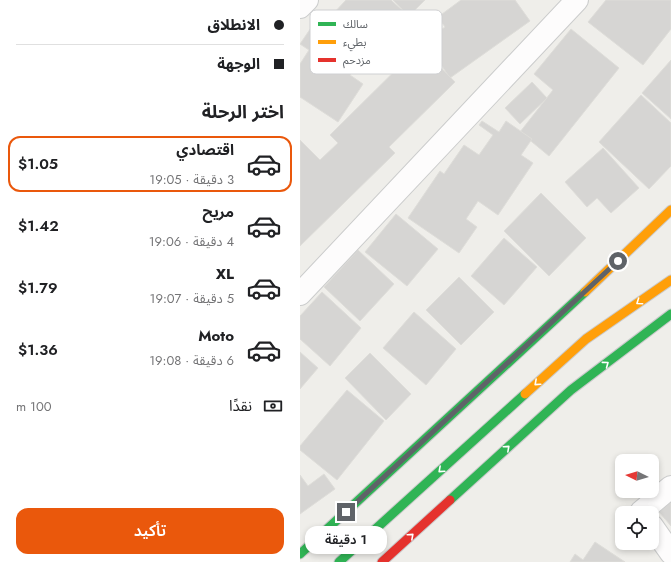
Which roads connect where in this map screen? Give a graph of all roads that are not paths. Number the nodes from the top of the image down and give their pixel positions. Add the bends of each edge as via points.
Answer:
1 (307, 0) edge
2 (577, 0) edge
3 (300, 7) edge
4 (671, 210) edge
5 (671, 280) edge
6 (302, 288) edge
7 (671, 314) edge
8 (671, 487) edge
9 (648, 506) edge
10 (659, 536) edge
11 (671, 553) edge
12 (300, 554) edge
13 (339, 562) edge
14 (382, 562) edge

1 - 3 street
2 - 6 street
4 - 12 main road via 559,317
5 -> 13 main road via 586,339
14 -> 7 main road via 571,390
8 - 9 street
10 - 11 street

